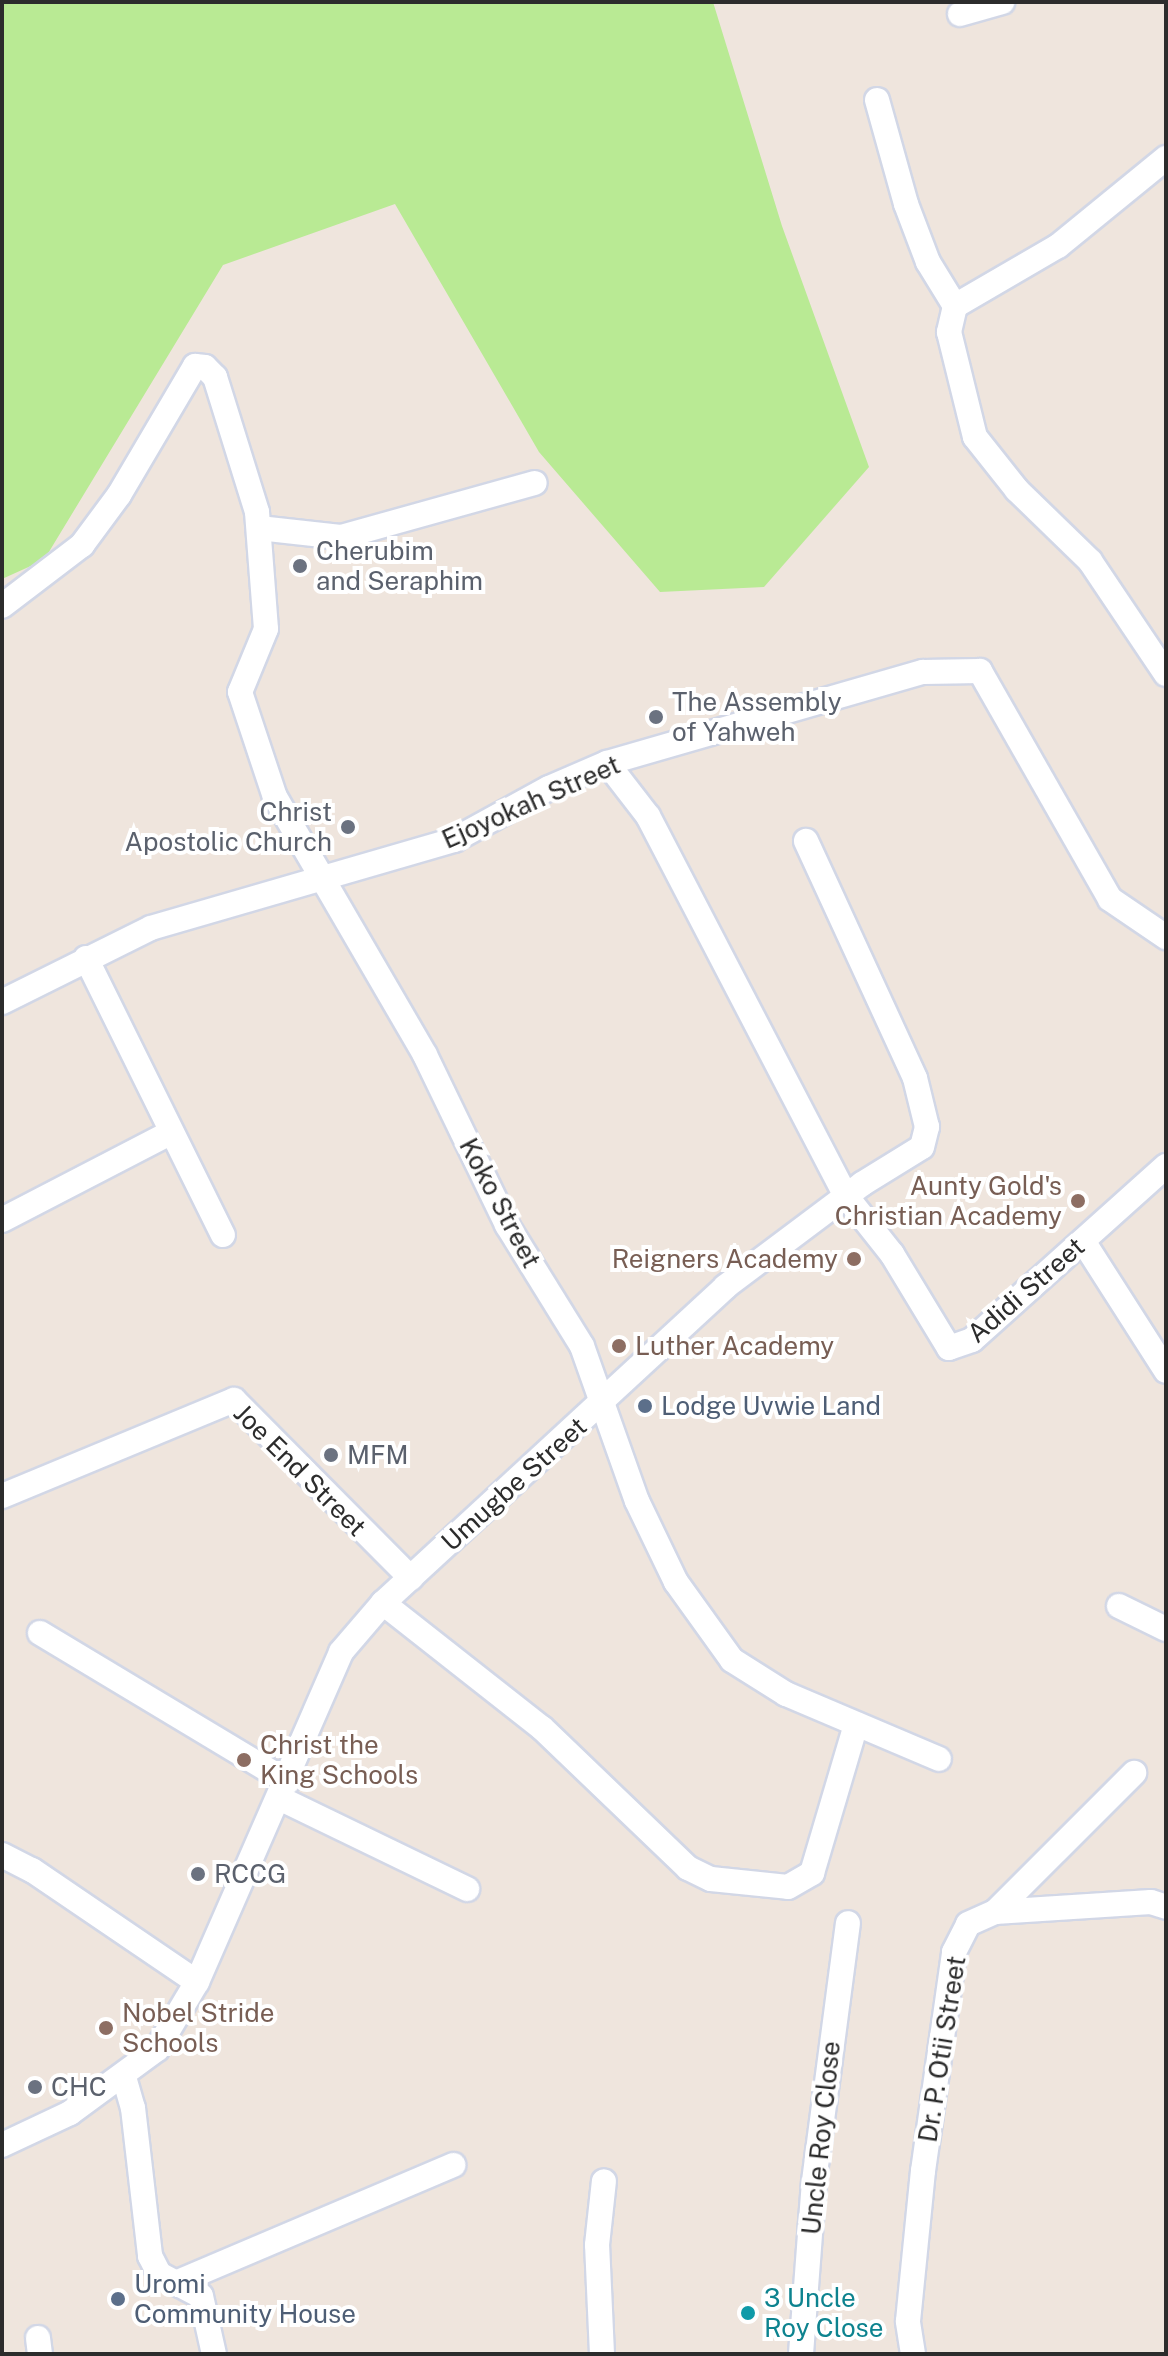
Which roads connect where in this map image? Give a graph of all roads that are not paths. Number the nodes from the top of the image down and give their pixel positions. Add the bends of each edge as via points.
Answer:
1 (1002, 2) edge
2 (960, 14) dead end
3 (877, 100) dead end
4 (1166, 158) edge
5 (955, 306) junction
6 (535, 483) dead end
7 (259, 528) junction
8 (2, 606) edge
9 (1166, 674) edge
10 (607, 763) junction
11 (806, 841) dead end
12 (322, 880) junction
13 (1166, 937) edge
14 (86, 958) junction
15 (2, 1002) edge
16 (170, 1133) junction
17 (1166, 1166) edge
18 (846, 1196) junction
19 (2, 1220) edge
20 (223, 1235) dead end
21 (1083, 1241) junction
22 (1166, 1371) edge
23 (603, 1403) junction
24 (2, 1496) edge
25 (411, 1578) junction
26 (383, 1603) junction
27 (1119, 1606) dead end
28 (1166, 1629) edge
29 (40, 1633) dead end
30 (856, 1724) junction
31 (939, 1759) dead end
32 (1134, 1773) dead end
33 (283, 1790) junction
34 (2, 1855) edge
35 (467, 1889) dead end
36 (1166, 1907) edge
37 (995, 1912) junction
38 (848, 1923) dead end
39 (197, 1982) junction
40 (124, 2077) junction
41 (2, 2145) edge
42 (453, 2165) dead end
43 (604, 2181) dead end
44 (180, 2281) junction
45 (214, 2354) edge
46 (602, 2354) edge
47 (801, 2354) edge
48 (913, 2354) edge

1 - 2 street
3 - 5 street via 906,204 928,262
4 - 5 street via 1058,246
5 - 9 street via 951,353 975,437 1017,490 1090,561
6 - 7 street via 341,537
7 - 8 street, Koko Street via 215,377 195,366 142,460 82,545
7 - 12 street, Koko Street via 266,629 240,692 275,797
10 - 12 street, Ejoyokah Street via 454,840
10 - 13 street, Ejoyokah Street via 923,672 980,671 1110,899
10 - 18 street via 648,816
11 - 18 street, Umugbe Street via 915,1078 927,1127 922,1147
12 - 14 street, Ejoyokah Street via 151,928
12 - 23 street, Koko Street via 425,1055 507,1225 582,1346
14 - 15 street, Ejoyokah Street
14 - 16 street
16 - 19 street
16 - 20 street
17 - 21 street, Adidi Street
18 - 21 street, Adidi Street via 892,1254 937,1331 955,1349
18 - 23 street, Umugbe Street via 725,1287
21 - 22 street
23 - 25 street, Umugbe Street
23 - 30 street, Koko Street via 637,1501 676,1582 732,1660 786,1694
24 - 25 street, Joe End Street via 234,1400
25 - 26 street, Umugbe Street
26 - 30 street via 542,1728 688,1868 711,1879 788,1887 812,1873
26 - 33 street, Umugbe Street via 341,1652
27 - 28 street
29 - 33 street
30 - 31 street, Koko Street
32 - 37 street, Dr. P. Otii Street
33 - 35 street
33 - 39 street, Umugbe Street
34 - 39 street
36 - 37 street via 1151,1902
37 - 48 street, Dr. P. Otii Street via 968,1924 954,1952 923,2171 908,2321
38 - 47 street, Uncle Roy Close via 814,2181
39 - 40 street, Umugbe Street via 157,2049
40 - 41 street, Umugbe Street via 70,2113
40 - 44 street via 133,2108 150,2256 159,2274
42 - 44 street
43 - 46 street via 597,2245
44 - 45 street via 201,2296

